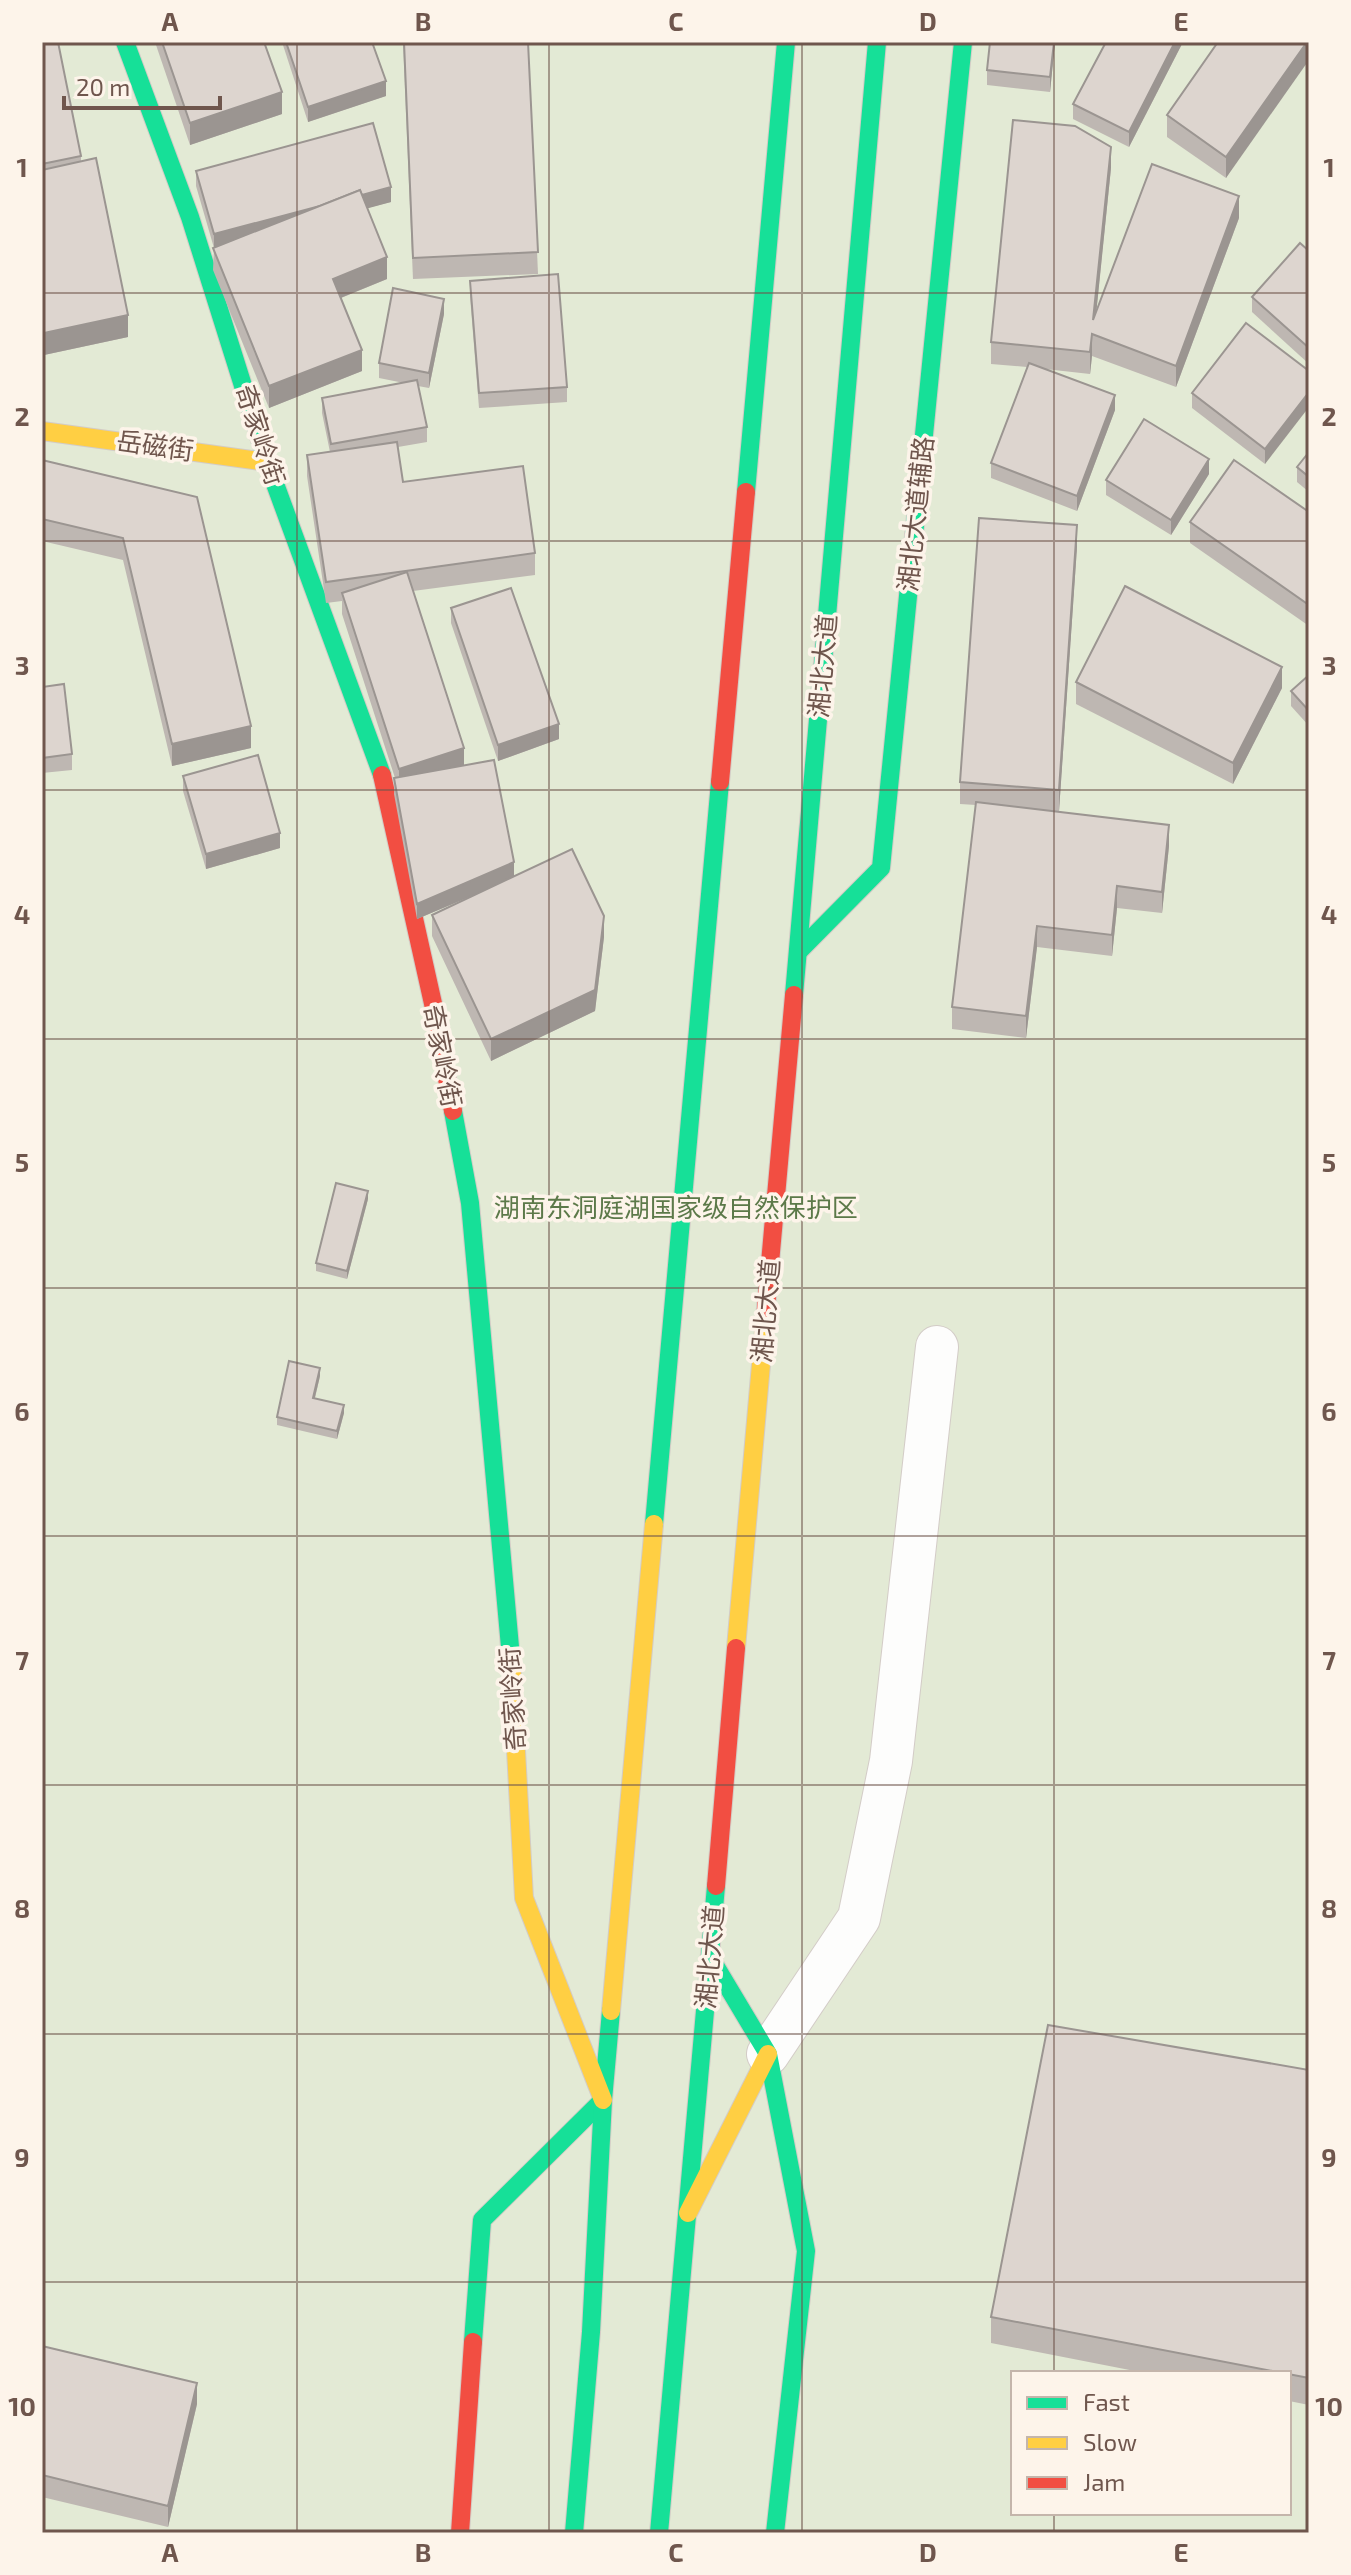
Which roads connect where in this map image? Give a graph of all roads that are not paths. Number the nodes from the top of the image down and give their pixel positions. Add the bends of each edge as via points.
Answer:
1 (125, 42) edge
2 (786, 42) edge
3 (877, 42) edge
4 (963, 42) edge
5 (42, 431) edge
6 (267, 462) junction
7 (798, 952) junction
8 (937, 1347) dead end
9 (710, 1957) junction
10 (768, 2054) junction
11 (603, 2100) junction
12 (688, 2213) junction
13 (460, 2533) edge
14 (574, 2533) edge
15 (659, 2533) edge
16 (775, 2533) edge

1 - 6 main road, 奇家岭街 via 190,217
2 - 11 main road
3 - 7 main road, 湘北大道
4 - 7 main road, 湘北大道辅路 via 881,868
5 - 6 main road, 岳磁街
6 - 11 main road, 奇家岭街 via 385,784 434,1008 470,1203 512,1666 524,1898
7 - 9 main road, 湘北大道
8 - 10 street via 891,1761 859,1918
9 - 10 main road
9 - 12 main road, 湘北大道
10 - 12 main road
10 - 16 main road via 806,2251
11 - 13 main road via 482,2220
11 - 14 main road
12 - 15 main road, 湘北大道

